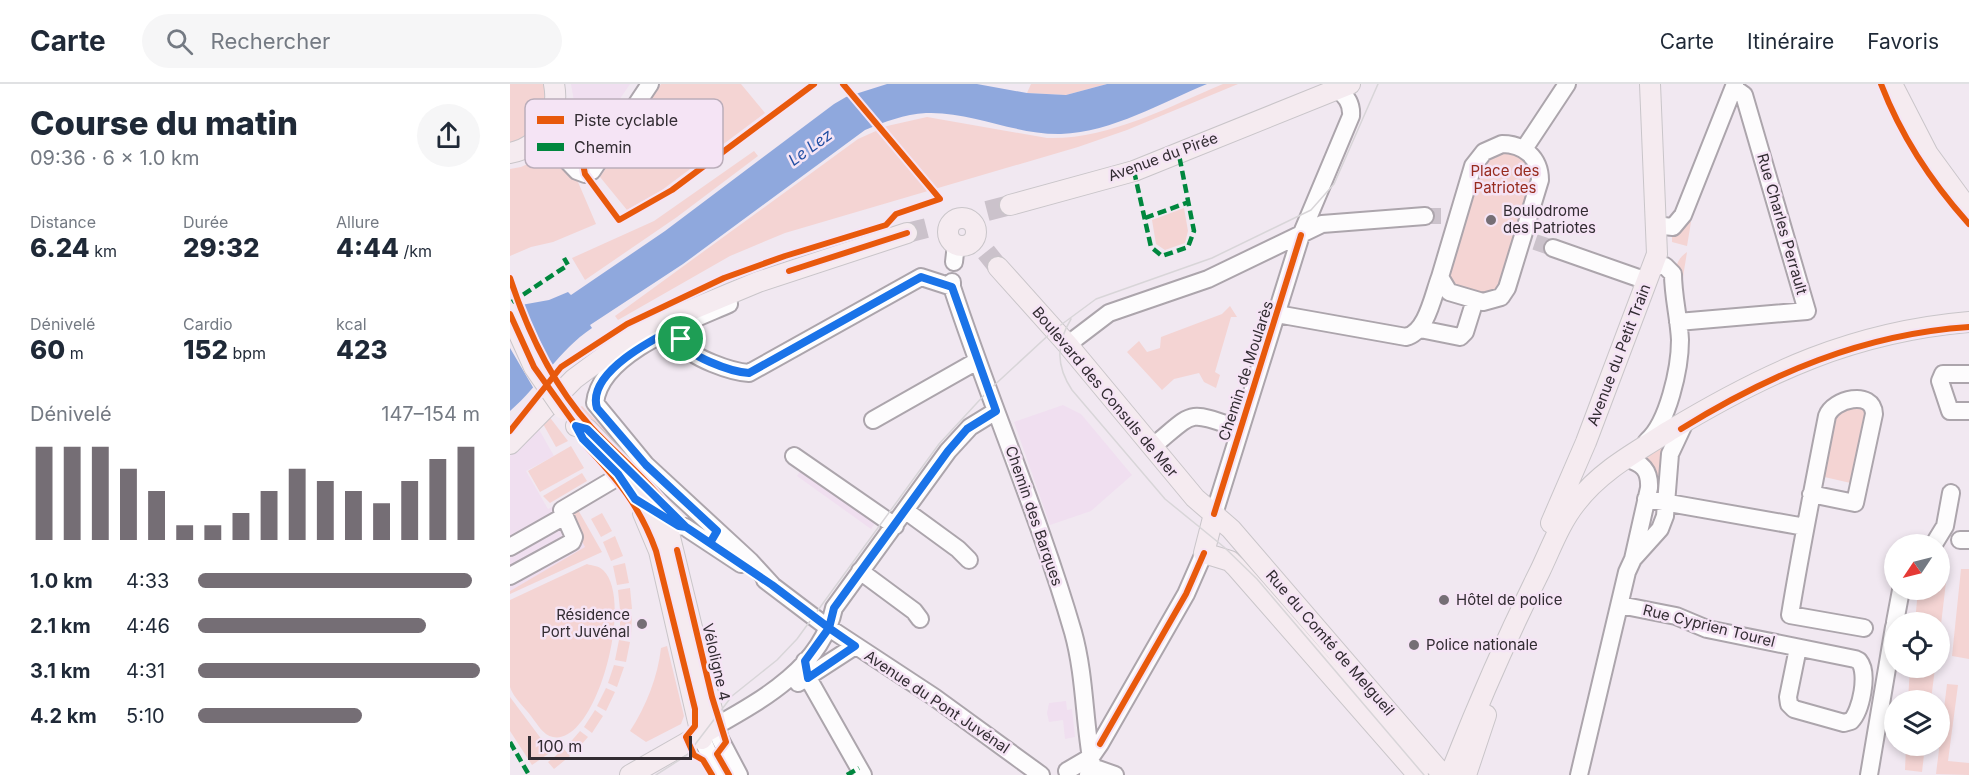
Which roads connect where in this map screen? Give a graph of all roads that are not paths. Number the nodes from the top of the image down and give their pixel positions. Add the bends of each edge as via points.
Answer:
1 (554, 84) edge
2 (640, 84) edge
3 (650, 84) edge
4 (1568, 84) edge
5 (1650, 84) edge
6 (1892, 84) edge
7 (1339, 86) edge
8 (1734, 86) edge
9 (556, 99) edge
10 (630, 99) edge
11 (640, 99) edge
12 (525, 146) edge
13 (1524, 149) junction
14 (510, 153) edge
15 (574, 168) edge
16 (594, 168) edge
17 (1010, 205) tunnel mouth
18 (1969, 210) edge
19 (1425, 216) tunnel mouth
20 (1656, 222) junction
21 (907, 233) tunnel mouth
22 (1301, 235) junction
23 (967, 239) dead end
24 (1553, 248) tunnel mouth
25 (1652, 267) junction
26 (1440, 277) junction
27 (758, 282) junction
28 (1475, 300) junction
29 (510, 314) edge
30 (1277, 314) junction
31 (1678, 322) junction
32 (1969, 322) edge
33 (683, 324) junction
34 (1420, 329) junction
35 (1067, 345) junction
36 (977, 360) junction
37 (1969, 374) edge
38 (996, 411) junction
39 (1969, 411) edge
40 (873, 420) dead end
41 (1685, 422) junction
42 (1240, 429) junction
43 (510, 444) edge
44 (1152, 447) junction
45 (1581, 454) junction
46 (794, 456) dead end
47 (1630, 456) junction
48 (621, 471) junction
49 (1606, 472) junction
50 (639, 493) junction
51 (1952, 493) dead end
52 (1811, 494) junction
53 (1646, 499) junction
54 (1667, 502) junction
55 (906, 511) junction
56 (659, 513) junction
57 (1214, 514) junction
58 (563, 517) junction
59 (895, 526) junction
60 (686, 527) junction
61 (1805, 527) junction
62 (1940, 534) edge
63 (714, 537) junction
64 (510, 547) edge
65 (1204, 553) junction
66 (969, 560) dead end
67 (1634, 560) junction
68 (860, 571) junction
69 (510, 576) edge
70 (1620, 605) junction
71 (1518, 614) junction
72 (920, 619) dead end
73 (829, 628) junction
74 (1864, 628) dead end
75 (1506, 644) junction
76 (855, 646) junction
77 (1798, 648) junction
78 (805, 661) junction
79 (808, 678) junction
80 (1885, 678) edge
81 (769, 696) junction
82 (707, 733) junction
83 (1462, 744) junction
84 (1090, 767) edge
85 (1424, 768) edge
86 (1071, 773) edge
87 (630, 775) edge
88 (718, 775) edge
89 (739, 775) edge
90 (863, 775) edge
91 (1041, 775) edge
92 (1048, 775) edge
93 (1114, 775) edge
94 (1443, 775) edge
95 (1450, 775) edge
96 (1466, 775) edge
97 (1579, 775) edge
98 (1869, 775) edge

1 - 9 main road
2 - 10 street
3 - 11 street
4 - 13 street
5 - 20 main road
6 - 18 main road via 1928,154
7 - 17 main road, Avenue du Pirée via 1146,167
7 - 22 street, Chemin de Moularès via 1352,107 1351,116
8 - 20 street via 1683,215 1673,227
8 - 31 street, Rue Charles Perrault via 1744,95 1807,311
12 - 14 main road
13 - 26 street via 1503,144 1478,157 1451,218
13 - 28 street via 1540,173 1529,240 1504,293 1489,302
15 - 16 street via 585,174
19 - 22 street via 1322,224
20 - 25 main road
21 - 27 main road
22 - 30 street, Chemin de Moularès
22 - 35 street via 1208,279 1109,313
23 - 35 main road, Boulevard des Consuls de Mer
24 - 25 street
25 - 31 street via 1665,266 1672,272
25 - 45 main road, Avenue du Petit Train
26 - 28 street via 1449,292
26 - 34 street
27 - 33 street via 752,293
27 - 43 main road via 657,324 621,344 565,386
28 - 34 street via 1460,337
29 - 48 main road, bridge via 534,368 583,439
30 - 34 street via 1406,337
30 - 42 street, Chemin de Moularès
31 - 47 street via 1676,371 1662,423
32 - 41 main road via 1910,328 1829,350 1744,387
33 - 36 street, Chemin des Barques via 682,343 691,353 749,373 921,277 952,284
33 - 63 street via 645,344 610,371 601,381 595,403 646,465
35 - 44 main road, Boulevard des Consuls de Mer
36 - 38 street, Chemin des Barques
36 - 40 street
37 - 39 street via 1941,376 1950,411
38 - 55 street via 967,429
38 - 84 street, Chemin des Barques via 1029,497 1073,634
41 - 47 main road
41 - 54 street via 1670,454
42 - 44 street via 1196,414
42 - 57 street, Chemin de Moularès
44 - 57 main road, Boulevard des Consuls de Mer via 1195,498
45 - 49 main road via 1580,465 1590,475 1600,477
45 - 71 main road, Avenue du Petit Train via 1525,586
46 - 59 street
47 - 49 main road
47 - 53 street via 1650,477
48 - 50 main road
48 - 58 street via 564,508
49 - 71 main road via 1569,513
50 - 56 main road
50 - 60 street via 658,498
50 - 82 main road via 659,551
51 - 62 street
52 - 52 street via 1856,503 1874,414 1866,400 1838,403 1829,411
52 - 61 street
53 - 54 street
53 - 67 street
54 - 61 street
54 - 67 street via 1660,529
55 - 59 street
55 - 66 street
56 - 60 street
56 - 82 main road via 676,558
57 - 65 main road, Chemin de Moularès
57 - 85 main road, Rue du Comté de Melgueil via 1273,577
58 - 64 street
58 - 69 street via 574,537 572,542
59 - 68 street
60 - 63 street
61 - 74 street via 1790,615
63 - 73 street, Avenue du Pont Juvénal
65 - 84 street, Chemin de Moularès
65 - 85 main road, Rue du Comté de Melgueil via 1230,561
67 - 70 street
68 - 72 street
68 - 73 street via 834,608
70 - 77 street, Rue Cyprien Tourel
70 - 97 street
71 - 75 main road
73 - 76 street, Avenue du Pont Juvénal
73 - 78 street
75 - 83 main road
75 - 96 main road
76 - 79 street
76 - 91 street, Avenue du Pont Juvénal via 934,697
77 - 77 street, Rue Cyprien Tourel via 1855,659 1862,664 1864,674 1856,715 1851,721 1834,720 1794,709 1789,704
78 - 79 street
78 - 81 street
79 - 81 street
79 - 90 street
80 - 98 street
81 - 82 street
82 - 87 main road
82 - 88 street
82 - 89 street via 720,740
83 - 85 main road
83 - 95 main road
84 - 86 street
84 - 93 street
85 - 94 main road, Rue du Comté de Melgueil
86 - 92 street via 1056,771

